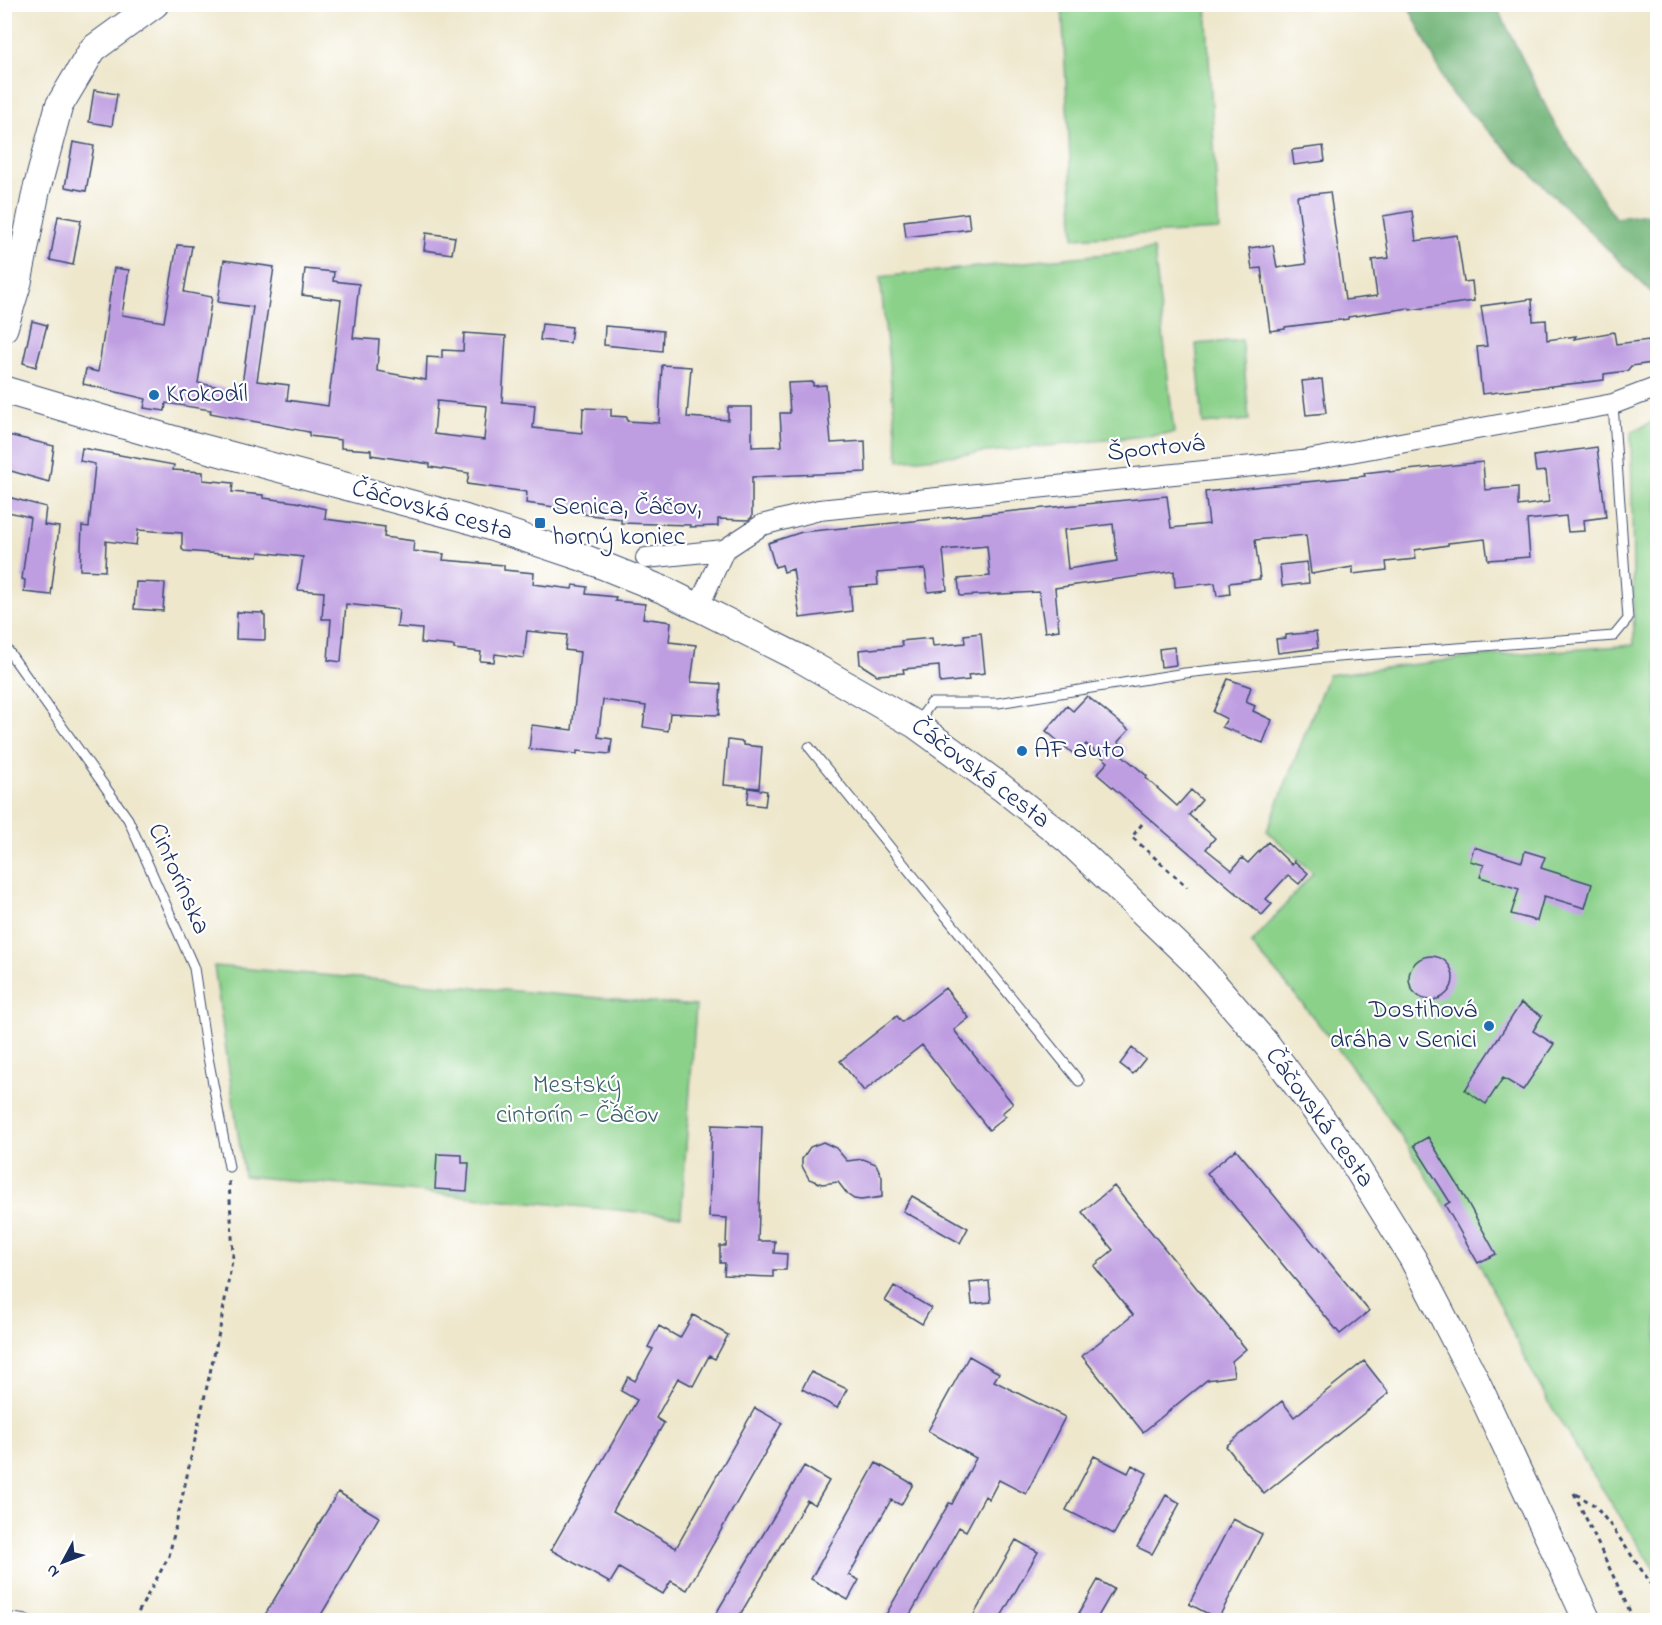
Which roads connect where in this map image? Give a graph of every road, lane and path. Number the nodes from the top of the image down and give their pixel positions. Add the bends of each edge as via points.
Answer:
1 (155, 4) edge
2 (4, 328) edge
3 (1658, 387) edge
4 (4, 390) edge
5 (1613, 404) junction
6 (724, 550) junction
7 (646, 558) dead end
8 (699, 606) junction
9 (4, 645) edge
10 (916, 725) junction
11 (809, 747) dead end
12 (1142, 824) dead end
13 (1187, 887) dead end
14 (1079, 1081) dead end
15 (229, 1167) joint
16 (1658, 1594) edge
17 (4, 1617) edge
18 (27, 1620) edge
19 (134, 1620) edge
20 (1587, 1620) edge
21 (1634, 1620) edge

1 - 2 main road via 93,49 59,106
3 - 5 street, Športová
4 - 8 main road, Čáčovská cesta via 464,518 584,558
5 - 6 street, Športová via 1302,461 819,510 762,525
5 - 10 lane via 1628,619 1614,636 1185,673 998,703 931,703
6 - 7 street
6 - 8 street
8 - 10 main road, Čáčovská cesta
9 - 15 lane, Cintorínska via 128,819 194,968
10 - 20 main road, Čáčovská cesta via 1076,848 1221,990 1268,1046 1350,1157 1413,1259 1476,1381
11 - 14 lane
12 - 13 path via 1132,837
15 - 19 path via 233,1255 220,1328 169,1556
16 - 21 path via 1594,1505 1574,1493
17 - 18 lane

